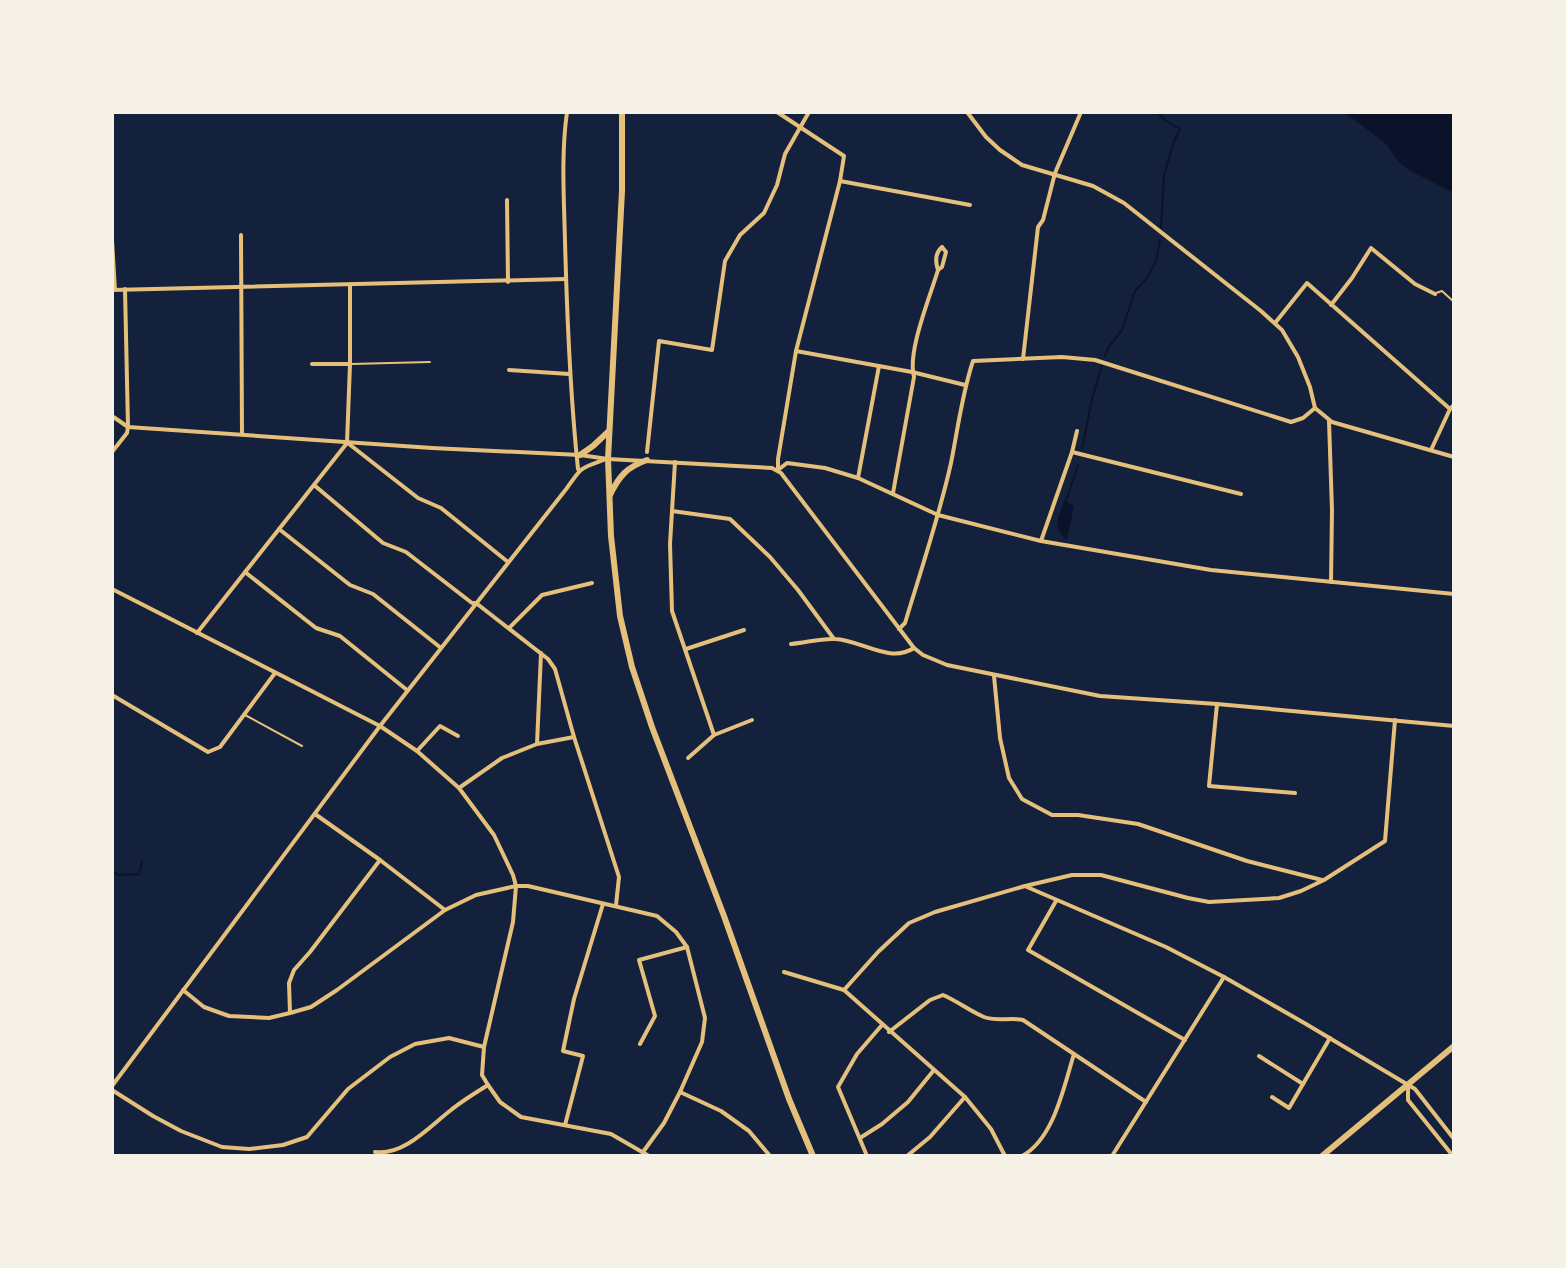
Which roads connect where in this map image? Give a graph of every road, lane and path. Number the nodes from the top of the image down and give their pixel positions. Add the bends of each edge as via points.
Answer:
1 (567, 112) edge
2 (622, 112) edge
3 (777, 112) edge
4 (809, 112) edge
5 (967, 112) edge
6 (1081, 112) edge
7 (799, 127) junction
8 (1055, 173) junction
9 (840, 181) junction
10 (507, 200) dead end
11 (970, 205) dead end
12 (241, 235) dead end
13 (112, 240) edge
14 (938, 270) junction
15 (566, 279) junction
16 (508, 282) junction
17 (350, 284) junction
18 (242, 287) junction
19 (125, 289) junction
20 (113, 290) edge
21 (1435, 294) joint
22 (1454, 302) edge
23 (1331, 305) junction
24 (1274, 323) junction
25 (796, 351) junction
26 (1023, 359) junction
27 (430, 362) dead end
28 (312, 364) dead end
29 (350, 364) junction
30 (879, 366) junction
31 (509, 370) dead end
32 (912, 372) junction
33 (569, 374) junction
34 (965, 385) junction
35 (1452, 407) edge
36 (1315, 408) junction
37 (112, 416) edge
38 (1329, 421) junction
39 (128, 427) junction
40 (609, 431) junction
41 (1077, 431) dead end
42 (242, 434) junction
43 (347, 443) junction
44 (1431, 450) junction
45 (112, 452) edge
46 (647, 452) dead end
47 (1072, 452) junction
48 (578, 455) junction
49 (1454, 457) edge
50 (608, 459) junction
51 (647, 460) junction
52 (675, 462) junction
53 (778, 470) junction
54 (578, 471) junction
55 (858, 478) junction
56 (314, 485) junction
57 (893, 493) junction
58 (1241, 494) dead end
59 (609, 498) junction
60 (672, 511) junction
61 (938, 515) junction
62 (279, 529) junction
63 (1041, 541) junction
64 (508, 562) junction
65 (245, 572) junction
66 (592, 583) dead end
67 (1331, 583) junction
68 (112, 589) edge
69 (1454, 594) edge
70 (476, 603) junction
71 (509, 628) junction
72 (899, 629) junction
73 (744, 630) dead end
74 (197, 633) junction
75 (834, 639) junction
76 (791, 644) dead end
77 (441, 648) junction
78 (914, 648) junction
79 (686, 649) junction
80 (541, 653) junction
81 (275, 673) junction
82 (994, 676) junction
83 (408, 691) junction
84 (112, 695) edge
85 (1217, 704) junction
86 (244, 715) junction
87 (752, 720) dead end
88 (1395, 720) junction
89 (380, 726) junction
90 (1454, 726) edge
91 (714, 735) junction
92 (458, 736) dead end
93 (574, 737) junction
94 (537, 744) junction
95 (302, 746) dead end
96 (417, 751) junction
97 (688, 758) dead end
98 (459, 788) junction
99 (1295, 793) dead end
100 (315, 814) junction
101 (380, 860) junction
102 (1324, 880) junction
103 (516, 886) junction
104 (1025, 886) junction
105 (1056, 901) junction
106 (603, 904) junction
107 (616, 905) junction
108 (445, 910) junction
109 (687, 947) junction
110 (784, 972) dead end
111 (1224, 977) junction
112 (183, 990) junction
113 (844, 990) junction
114 (290, 1013) junction
115 (882, 1025) junction
116 (889, 1032) junction
117 (1330, 1038) junction
118 (1185, 1040) junction
119 (640, 1044) dead end
120 (1454, 1046) edge
121 (484, 1047) junction
122 (1074, 1053) junction
123 (1259, 1056) dead end
124 (934, 1070) junction
125 (1303, 1084) junction
126 (488, 1085) junction
127 (1408, 1086) junction
128 (112, 1088) edge
129 (680, 1092) junction
130 (965, 1097) junction
131 (1272, 1097) dead end
132 (1146, 1102) junction
133 (565, 1125) junction
134 (860, 1138) junction
135 (1454, 1139) edge
136 (375, 1152) dead end
137 (643, 1152) junction
138 (649, 1156) edge
139 (770, 1156) edge
140 (813, 1156) edge
141 (867, 1156) edge
142 (907, 1156) edge
143 (1005, 1156) edge
144 (1022, 1156) edge
145 (1112, 1156) edge
146 (1322, 1156) edge
147 (1453, 1156) edge

1 - 15 street
2 - 40 main road
3 - 7 street
4 - 7 street
5 - 8 street via 1000,150 1022,165
6 - 8 street
7 - 9 street via 844,156
7 - 46 street via 764,213 740,235 725,261 712,350 659,341
8 - 24 street via 1124,203
8 - 26 street via 1038,227
9 - 11 street
9 - 25 street
10 - 16 street
12 - 18 street
13 - 20 street
14 - 14 street via 946,252 942,247 936,256
14 - 32 street
15 - 16 street
15 - 33 street
16 - 17 street
17 - 18 street
17 - 29 street
18 - 19 street
18 - 42 street
19 - 20 street
19 - 39 street
21 - 22 lane via 1442,291
21 - 23 street via 1371,248
23 - 24 street via 1307,283
23 - 35 street
24 - 36 street via 1298,357
25 - 30 street
25 - 53 street
26 - 34 street via 973,361
26 - 36 street via 1095,360 1291,422
27 - 29 lane
28 - 29 street
29 - 43 street
30 - 32 street
30 - 55 street
31 - 33 street
32 - 34 street
32 - 57 street
33 - 48 street
34 - 61 street
35 - 44 street
36 - 38 street
37 - 39 street
38 - 44 street
38 - 67 street
39 - 42 street
39 - 45 street
40 - 48 main road
40 - 50 main road
41 - 47 street
42 - 43 street
43 - 48 street
43 - 56 street
43 - 64 street
44 - 49 street
47 - 58 street
47 - 63 street
48 - 50 street
48 - 54 street
50 - 51 street
50 - 54 street
50 - 59 main road
51 - 52 street
51 - 59 main road via 622,473
52 - 53 street
52 - 60 street
53 - 55 street via 787,463
53 - 72 street
54 - 64 street
55 - 57 street
56 - 62 street
56 - 70 street via 383,543 406,552
57 - 61 street
59 - 140 main road via 620,616 632,667
60 - 75 street via 730,519 770,557
60 - 79 street via 672,611
61 - 63 street
61 - 72 street
62 - 65 street
62 - 77 street
63 - 67 street via 1211,570
64 - 70 street
65 - 74 street
65 - 83 street via 316,628 340,636
66 - 71 street via 542,595
67 - 69 street
68 - 74 street
70 - 71 street
70 - 77 street
71 - 80 street
72 - 78 street
73 - 79 street
74 - 81 street
75 - 76 street
75 - 78 street via 894,654
77 - 83 street
78 - 82 street via 947,665
79 - 91 street
80 - 93 street via 555,669
80 - 94 street
81 - 86 street
81 - 89 street
82 - 85 street via 1100,696
82 - 102 street via 1006,765 1022,799 1052,815 1138,824 1247,861
83 - 89 street
84 - 86 street via 208,752 220,747
85 - 88 street
85 - 99 street via 1209,786
86 - 95 lane
87 - 91 street
88 - 90 street
88 - 102 street via 1385,841
89 - 96 street
89 - 100 street
91 - 97 street
92 - 96 street via 440,726
93 - 94 street
93 - 107 street via 619,877
94 - 98 street via 502,758
96 - 98 street
98 - 103 street via 494,835
100 - 101 street
100 - 112 street
101 - 108 street
101 - 114 street via 294,970
102 - 104 street via 1279,898 1209,902 1101,875 1069,875
103 - 106 street
103 - 108 street via 476,895
103 - 121 street via 513,922
104 - 105 street
104 - 113 street via 909,923
105 - 111 street
105 - 118 street via 1028,950
106 - 107 street
106 - 133 street via 563,1051 583,1056
107 - 109 street via 657,916
108 - 114 street via 337,990
109 - 119 street via 639,960 655,1016
109 - 129 street via 705,1018 702,1042
110 - 113 street
111 - 117 street
111 - 118 street
112 - 114 street via 204,1007 229,1016
112 - 128 street
113 - 115 street
115 - 116 street
115 - 134 street via 838,1087
116 - 122 street via 943,995 986,1018 1023,1020
116 - 124 street
117 - 125 street
117 - 127 street
118 - 132 street
120 - 127 main road
121 - 126 street via 482,1075
121 - 128 street via 449,1038 415,1044 348,1089 307,1137 249,1149 222,1147 181,1131
122 - 132 street
122 - 144 street via 1044,1136
123 - 125 street
124 - 130 street
124 - 134 street via 908,1102
125 - 131 street via 1289,1108
126 - 133 street via 521,1117
126 - 136 street via 411,1141 392,1151
127 - 135 street
127 - 146 main road
127 - 147 street via 1408,1100
129 - 137 street
129 - 139 street via 721,1111 749,1131
130 - 142 street
130 - 143 street
132 - 145 street
133 - 137 street via 611,1134
134 - 141 street
137 - 138 street

